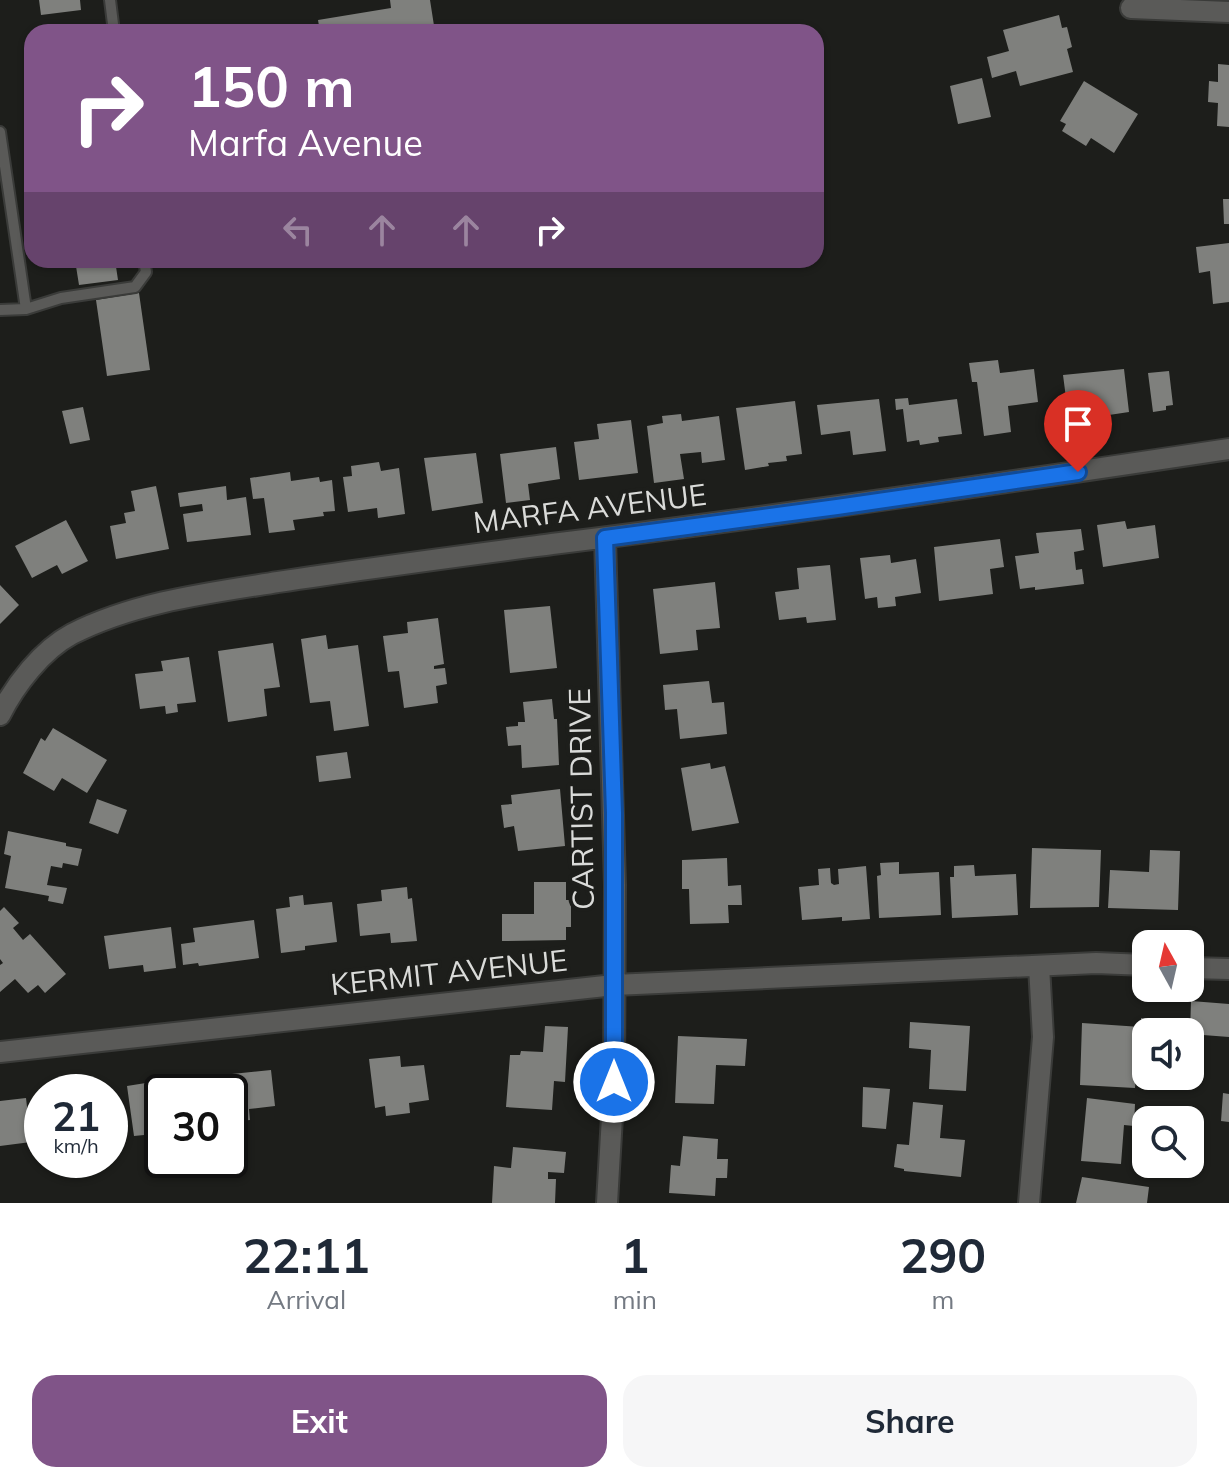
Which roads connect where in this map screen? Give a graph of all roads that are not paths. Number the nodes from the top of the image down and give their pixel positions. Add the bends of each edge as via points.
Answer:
1 (110, 0) edge
2 (1131, 8) dead end
3 (1229, 12) edge
4 (113, 24) edge
5 (0, 132) edge
6 (145, 268) edge
7 (26, 309) junction
8 (0, 310) edge
9 (1229, 449) edge
10 (605, 538) junction
11 (0, 715) edge
12 (1132, 964) edge
13 (1039, 966) junction
14 (1204, 968) edge
15 (1229, 969) edge
16 (614, 985) junction
17 (0, 1052) edge
18 (607, 1203) edge
19 (1029, 1203) edge

1 - 4 lane
2 - 3 street
5 - 7 lane
6 - 7 lane via 135,287
7 - 8 lane
9 - 10 street, MARFA AVENUE
10 - 11 street, MARFA AVENUE via 387,565 204,594 130,613 70,635 40,660
10 - 16 street, CARTIST DRIVE
12 - 13 street, KERMIT AVENUE
13 - 16 street, KERMIT AVENUE
13 - 19 street via 1043,1037
14 - 15 street
16 - 17 street, KERMIT AVENUE
16 - 18 street, CARTIST DRIVE

